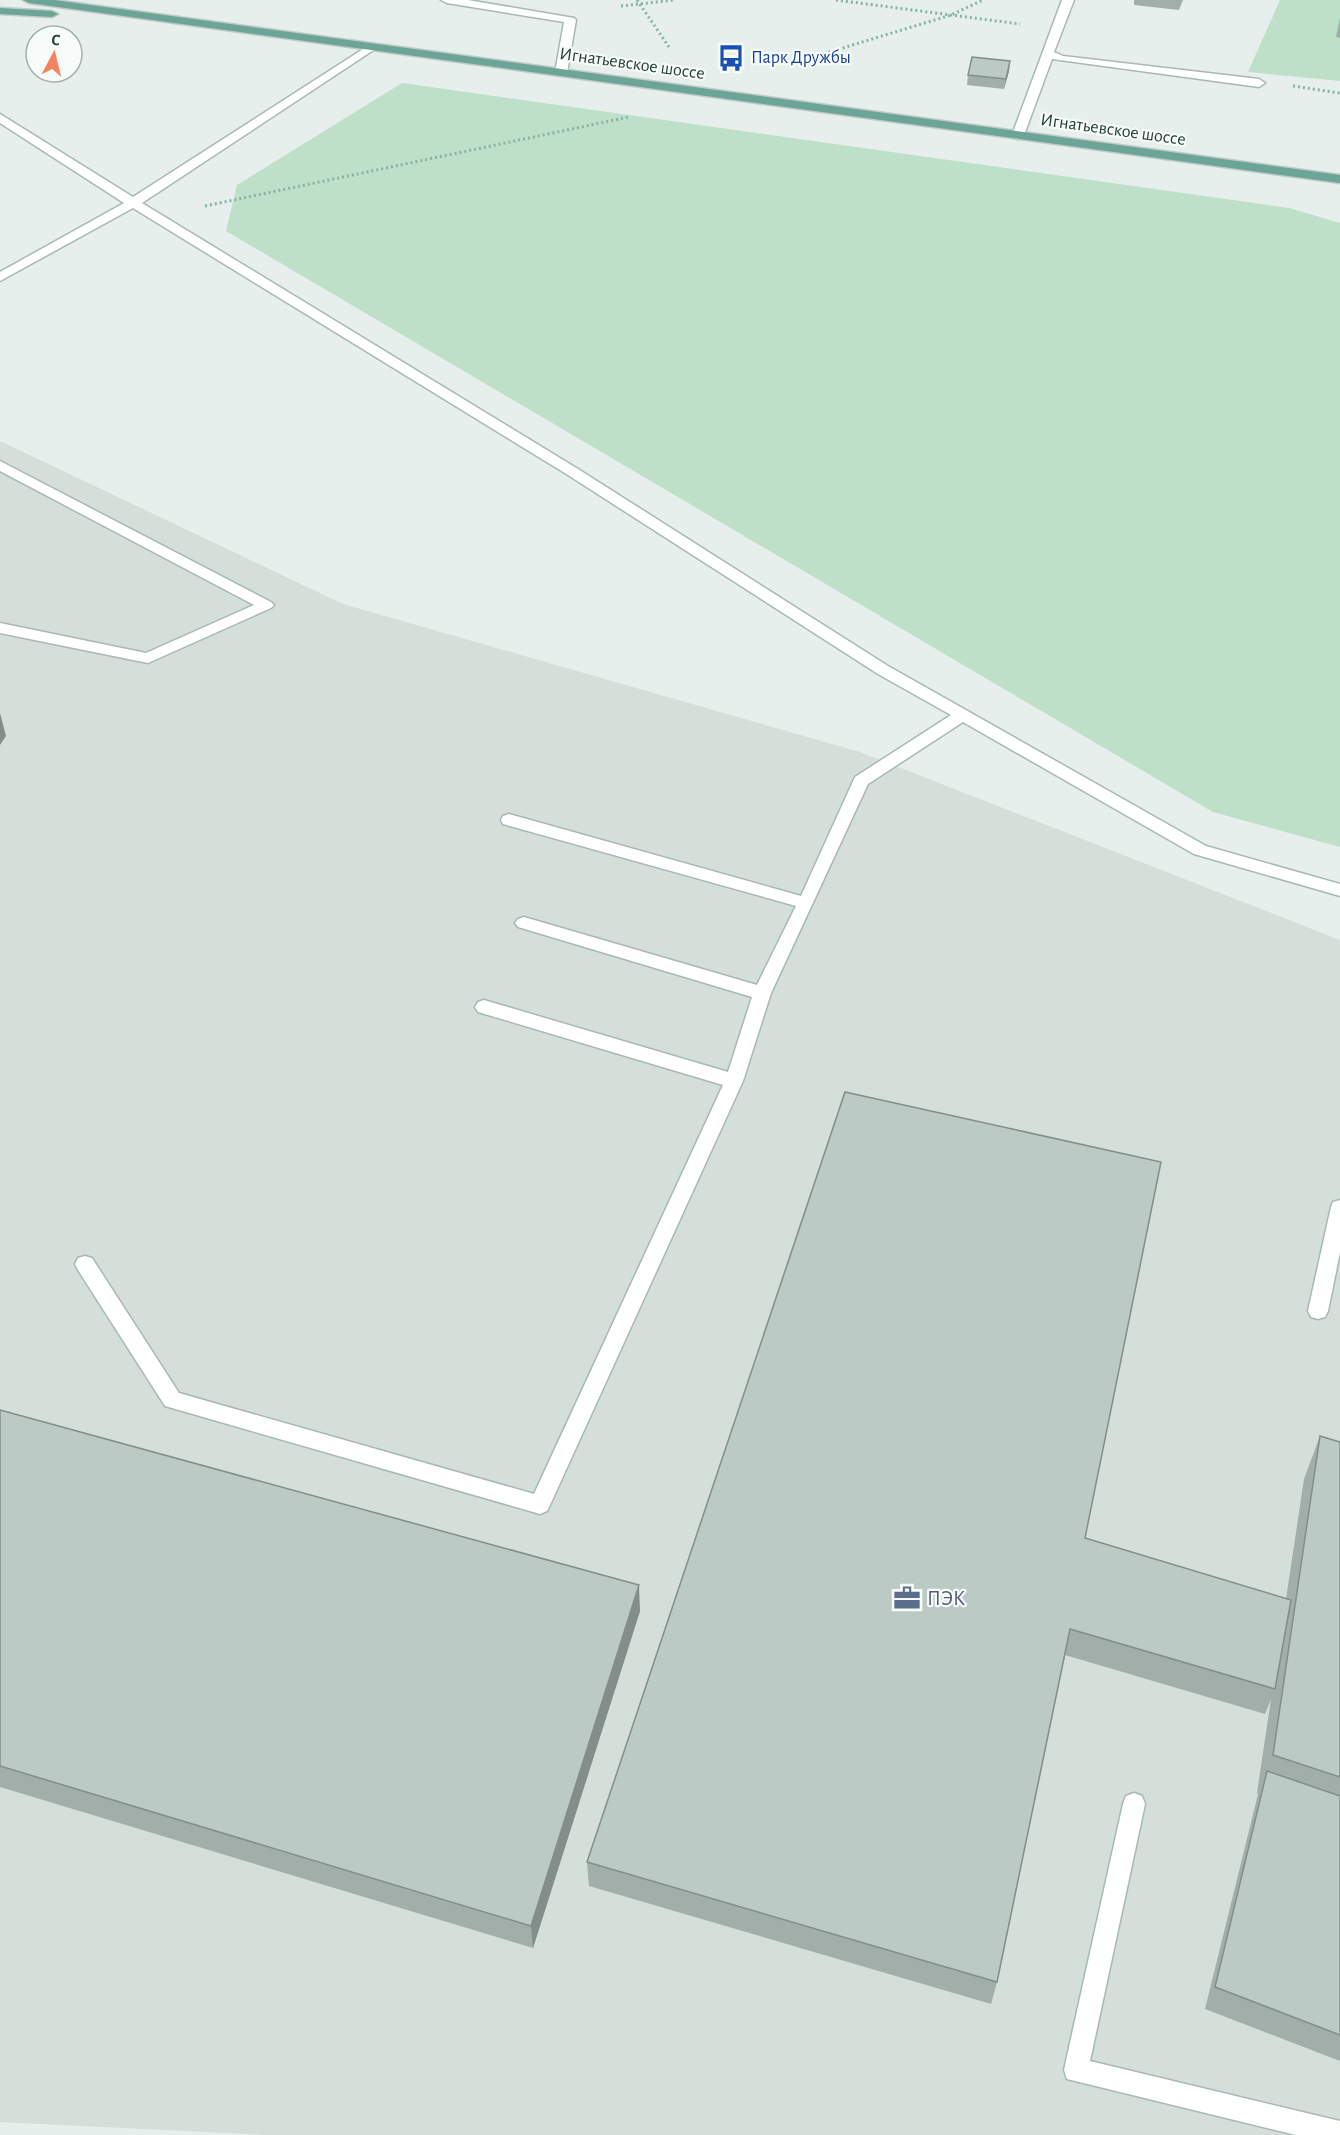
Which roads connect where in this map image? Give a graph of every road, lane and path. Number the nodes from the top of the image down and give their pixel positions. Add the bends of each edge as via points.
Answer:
1 (29, 0) edge
2 (447, 0) edge
3 (637, 0) edge
4 (674, 0) edge
5 (836, 0) edge
6 (983, 0) edge
7 (1068, 0) edge
8 (640, 4) junction
9 (621, 6) dead end
10 (0, 11) edge
11 (951, 15) junction
12 (186, 22) junction
13 (1057, 29) junction
14 (371, 47) junction
15 (669, 47) dead end
16 (1048, 54) junction
17 (1087, 60) dead end
18 (790, 64) dead end
19 (561, 73) junction
20 (1259, 83) dead end
21 (1288, 86) dead end
22 (1340, 93) edge
23 (633, 117) dead end
24 (0, 118) edge
25 (1018, 135) junction
26 (1339, 179) edge
27 (133, 203) junction
28 (154, 216) junction
29 (0, 277) edge
30 (0, 465) edge
31 (0, 628) edge
32 (963, 716) junction
33 (509, 820) dead end
34 (1340, 890) edge
35 (806, 903) junction
36 (524, 923) dead end
37 (762, 993) junction
38 (484, 1007) dead end
39 (734, 1082) junction
40 (1340, 1207) edge
41 (85, 1264) dead end
42 (1318, 1311) dead end
43 (1134, 1804) dead end
44 (1340, 2133) edge

1 - 12 main road, Игнатьевское шоссе
2 - 19 lane via 570,20
3 - 8 path
4 - 8 path
5 - 11 path
6 - 11 path
7 - 13 lane
8 - 9 path
8 - 15 path
10 - 12 main road
11 - 13 path
11 - 18 path
12 - 14 main road, Игнатьевское шоссе
13 - 16 lane
14 - 19 main road, Игнатьевское шоссе
14 - 27 lane
16 - 17 lane
16 - 20 lane via 1061,59
16 - 25 lane
19 - 25 main road, Игнатьевское шоссе
21 - 22 path
23 - 28 path
24 - 27 lane
25 - 26 main road, Игнатьевское шоссе
27 - 28 lane
27 - 29 lane
28 - 32 lane
30 - 31 lane via 266,605 148,658
32 - 34 lane via 1200,850
32 - 35 lane via 861,781
33 - 35 lane
35 - 37 lane
36 - 37 lane
37 - 39 lane
38 - 39 lane
39 - 41 lane via 540,1505 172,1400
40 - 42 lane
43 - 44 lane via 1076,2070

